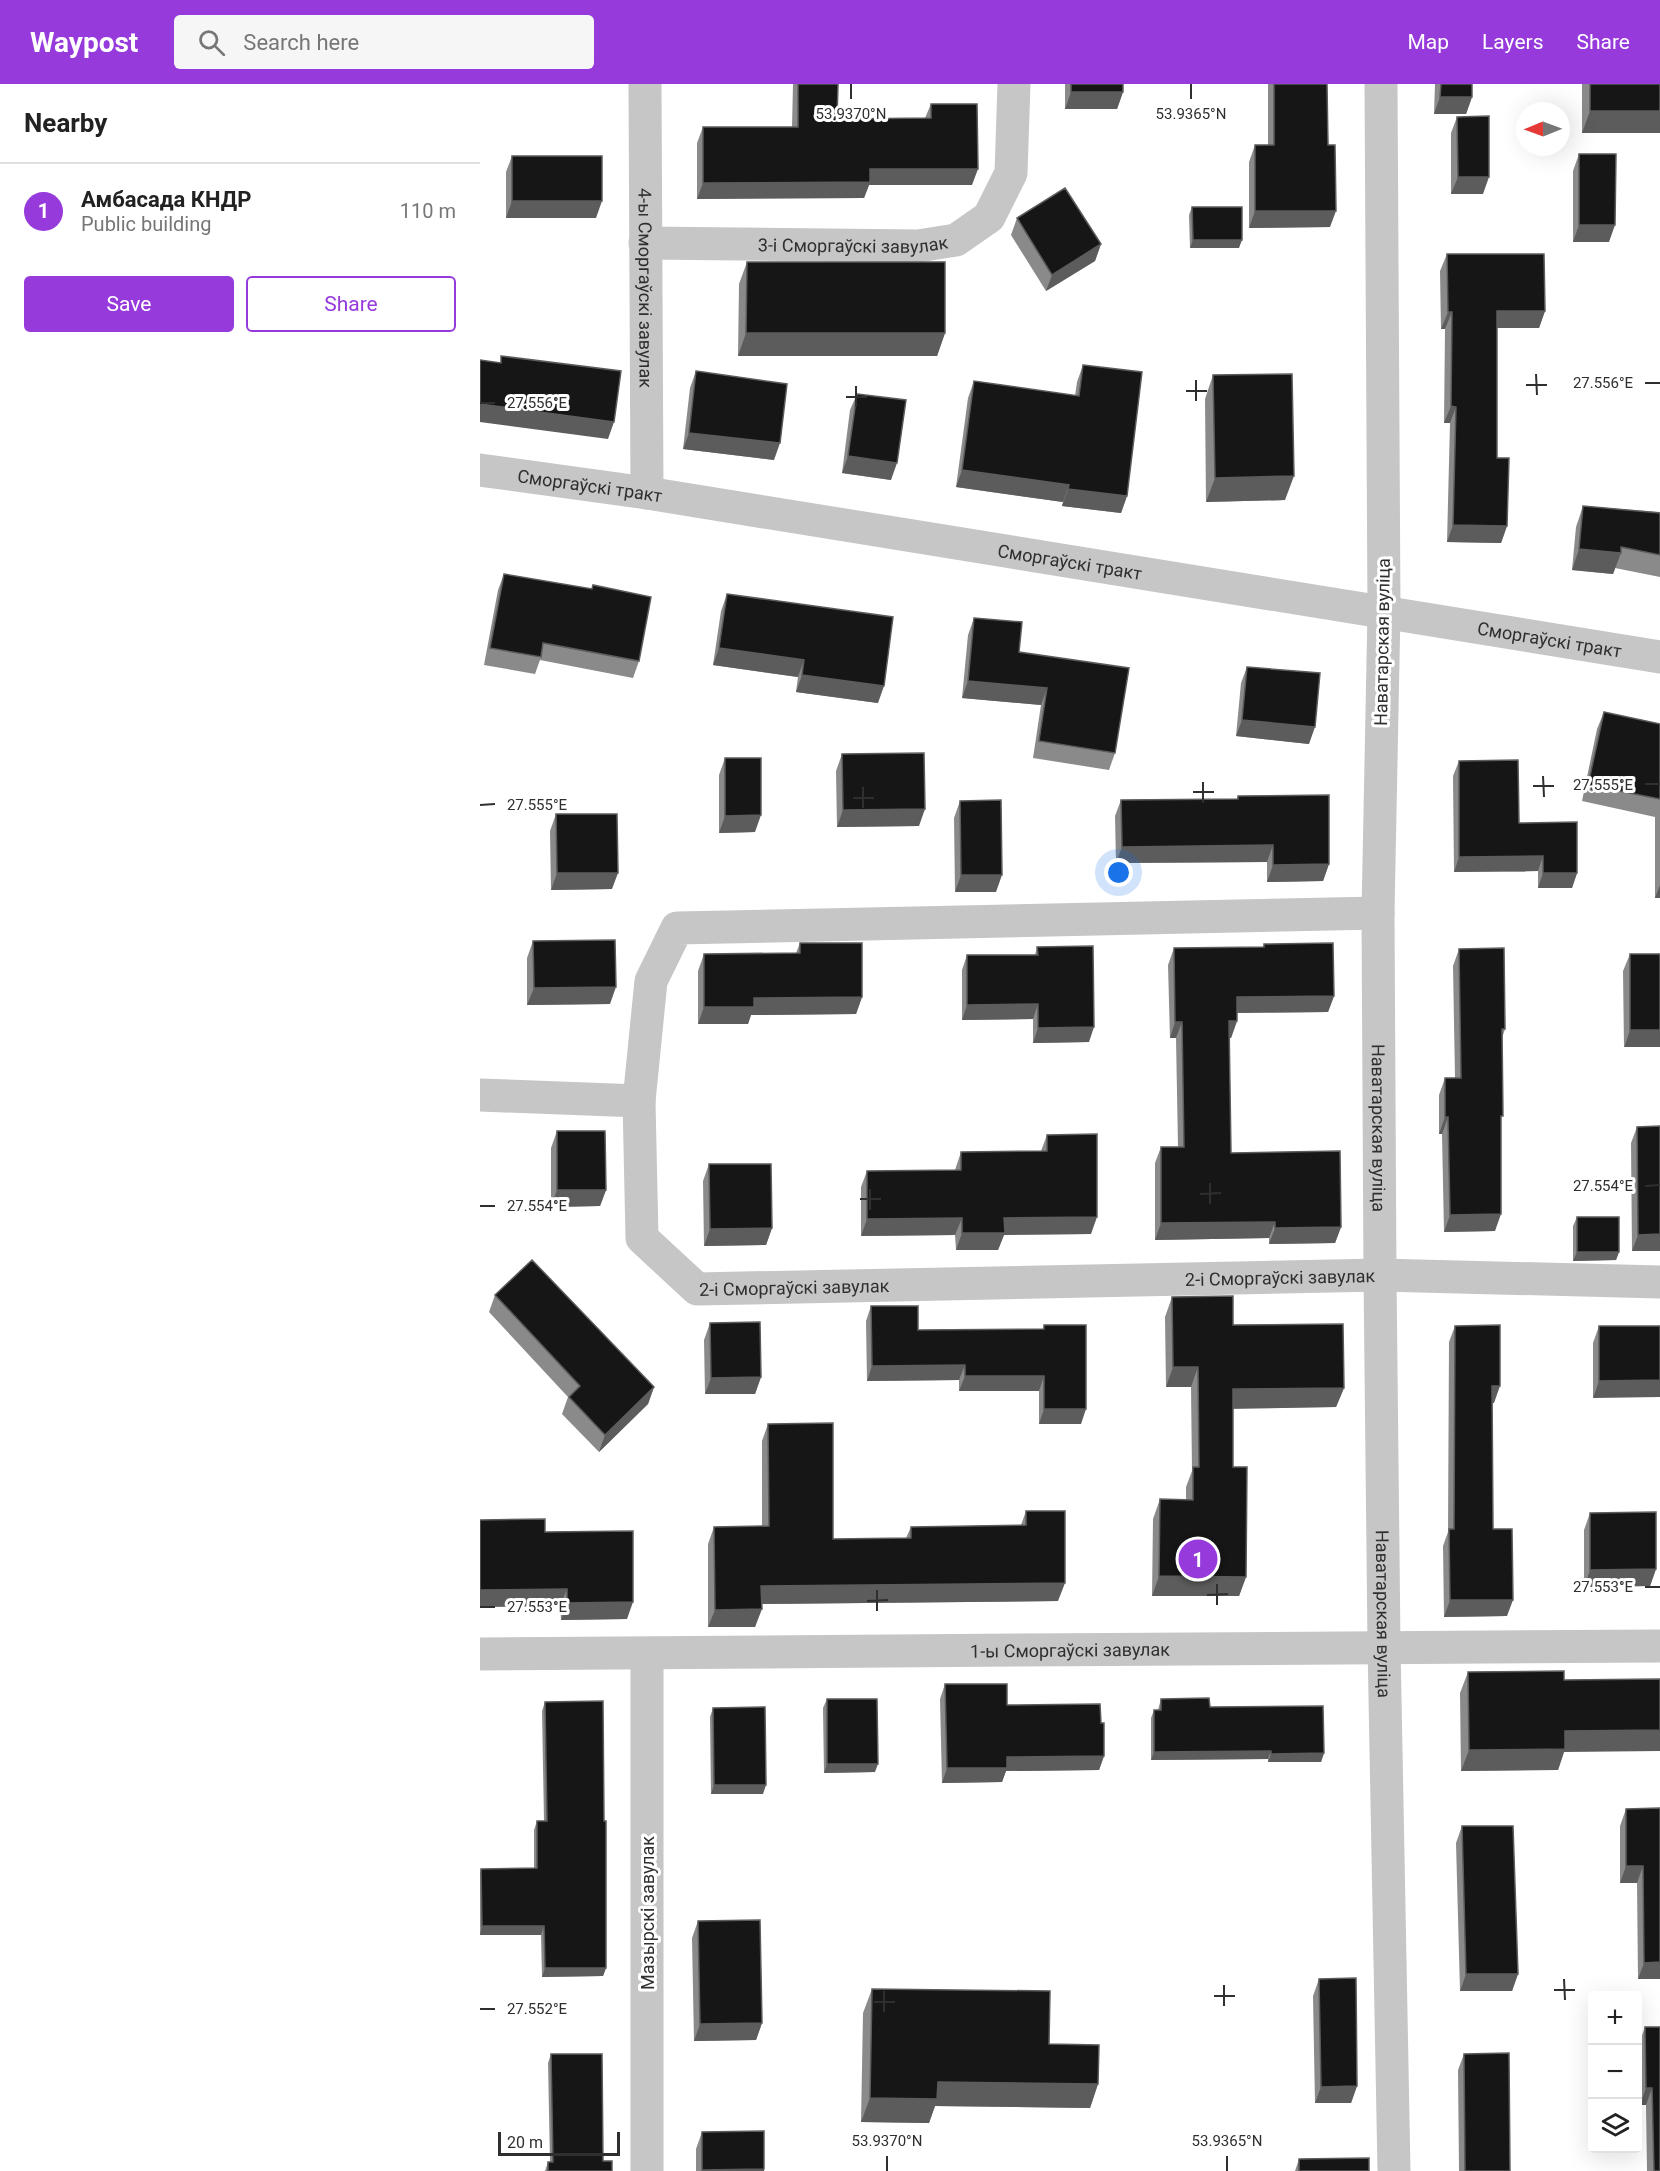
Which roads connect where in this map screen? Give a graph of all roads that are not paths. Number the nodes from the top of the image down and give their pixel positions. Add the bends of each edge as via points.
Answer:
1 (645, 84) edge
2 (1014, 84) edge
3 (1381, 84) edge
4 (645, 243) junction
5 (480, 470) edge
6 (647, 493) junction
7 (1384, 611) junction
8 (1660, 657) edge
9 (1377, 913) junction
10 (480, 1095) edge
11 (639, 1101) junction
12 (1380, 1275) junction
13 (1660, 1282) edge
14 (1384, 1645) junction
15 (1660, 1646) edge
16 (480, 1654) edge
17 (647, 1654) junction
18 (647, 2171) edge
19 (1394, 2171) edge

1 - 4 street, 4-ы Сморгаўскі завулак
2 - 4 street, 3-і Сморгаўскі завулак via 1011,173 988,217 956,240 918,246
3 - 7 street, Наватарская вуліца
4 - 6 street, 4-ы Сморгаўскі завулак
5 - 6 street, Сморгаўскі тракт
6 - 7 street, Сморгаўскі тракт
7 - 8 street, Сморгаўскі тракт
7 - 9 street, Наватарская вуліца
9 - 11 street, 2-і Сморгаўскі завулак via 677,928 651,981
9 - 12 street, Наватарская вуліца
10 - 11 street
11 - 12 street, 2-і Сморгаўскі завулак via 642,1238 697,1289
12 - 13 street, 2-і Сморгаўскі завулак
12 - 14 street, Наватарская вуліца
14 - 15 street, 1-ы Сморгаўскі завулак
14 - 17 street, 1-ы Сморгаўскі завулак
14 - 19 street, Наватарская вуліца
16 - 17 street, 1-ы Сморгаўскі завулак
17 - 18 street, Мазырскі завулак

